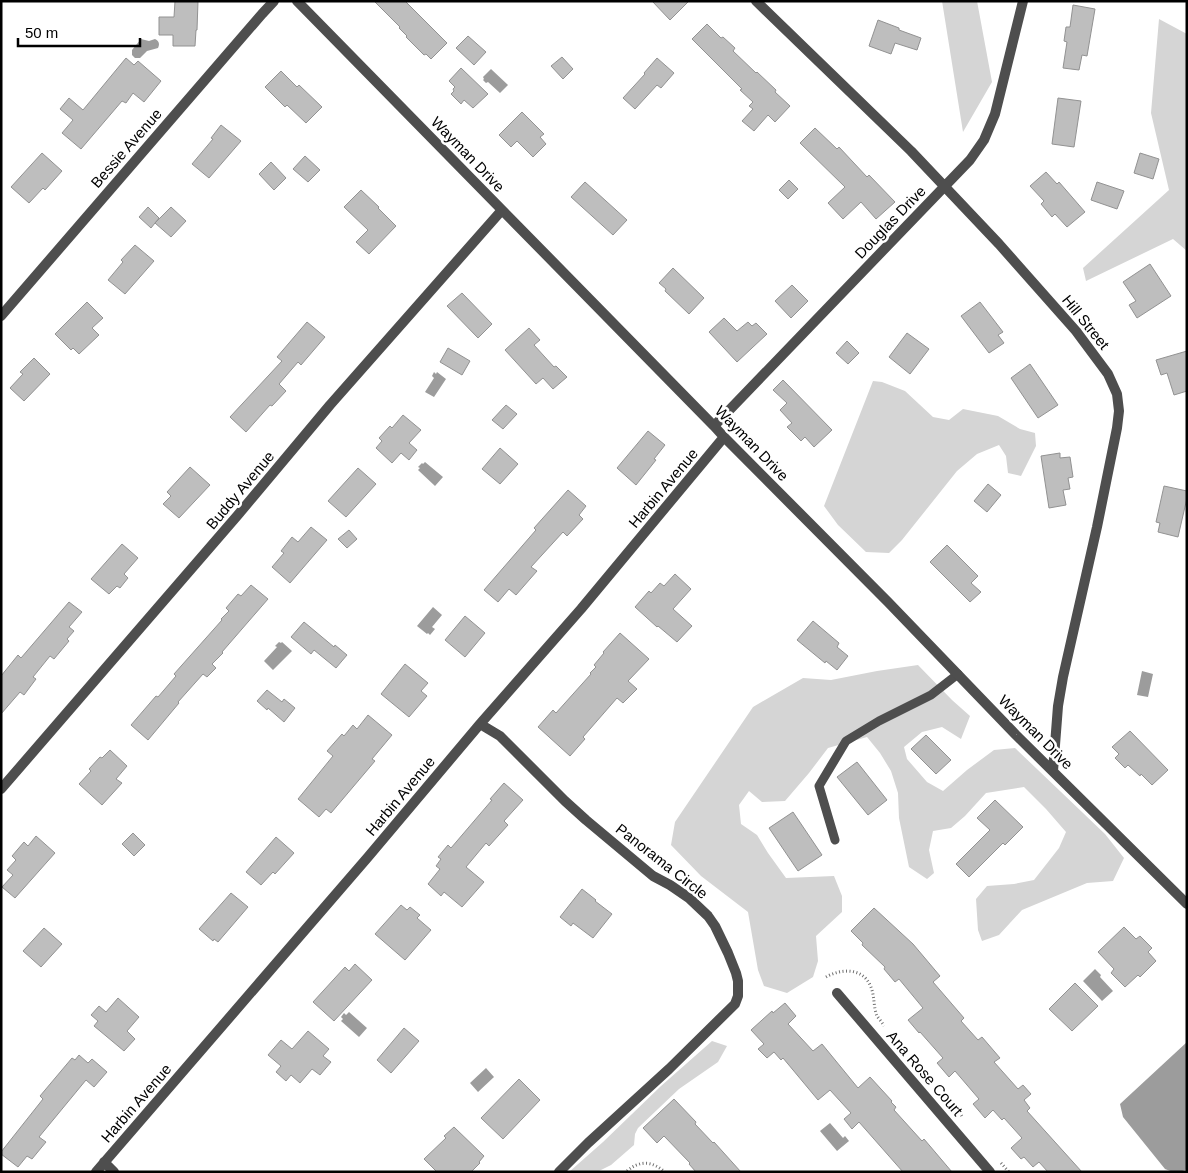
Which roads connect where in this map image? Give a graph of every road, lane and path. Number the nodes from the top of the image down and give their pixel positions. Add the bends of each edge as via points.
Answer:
1 (274, 1) edge
2 (297, 1) edge
3 (756, 1) edge
4 (1023, 1) edge
5 (946, 186) junction
6 (502, 210) junction
7 (1, 316) edge
8 (714, 426) junction
9 (724, 437) junction
10 (958, 674) junction
11 (480, 724) junction
12 (1052, 771) junction
13 (1, 790) edge
14 (835, 840) dead end
15 (1187, 904) edge
16 (826, 977) dead end
17 (836, 993) dead end
18 (885, 1028) dead end
19 (945, 1097) dead end
20 (963, 1118) dead end
21 (997, 1158) dead end
22 (104, 1162) junction
23 (627, 1171) edge
24 (96, 1172) edge
25 (114, 1172) edge
26 (559, 1172) edge
27 (666, 1172) edge
28 (990, 1172) edge
29 (1009, 1172) edge

1 - 7 street, Bessie Avenue
2 - 6 street, Wayman Drive
3 - 5 street, Hill Street
4 - 5 street, Douglas Drive via 989,130 970,160
5 - 8 street, Douglas Drive
5 - 12 street, Hill Street via 1076,332 1108,374 1117,394 1117,428 1062,678
6 - 8 street, Wayman Drive
6 - 13 street, Buddy Avenue via 330,405
8 - 9 street, Wayman Drive
9 - 10 street, Wayman Drive
9 - 11 street, Harbin Avenue
10 - 12 street, Wayman Drive
10 - 14 lane via 931,695 846,741 819,786
11 - 22 street, Harbin Avenue
11 - 26 street, Panorama Circle via 500,736 593,826 708,916 728,953 738,981 738,996 734,1004
12 - 15 street, Wayman Drive
16 - 18 path via 847,970 863,976 873,991 877,1015
17 - 28 street, Ana Rose Court
19 - 20 path
21 - 29 path
22 - 24 street, Harbin Avenue
22 - 25 street
23 - 27 path via 634,1165 650,1164

